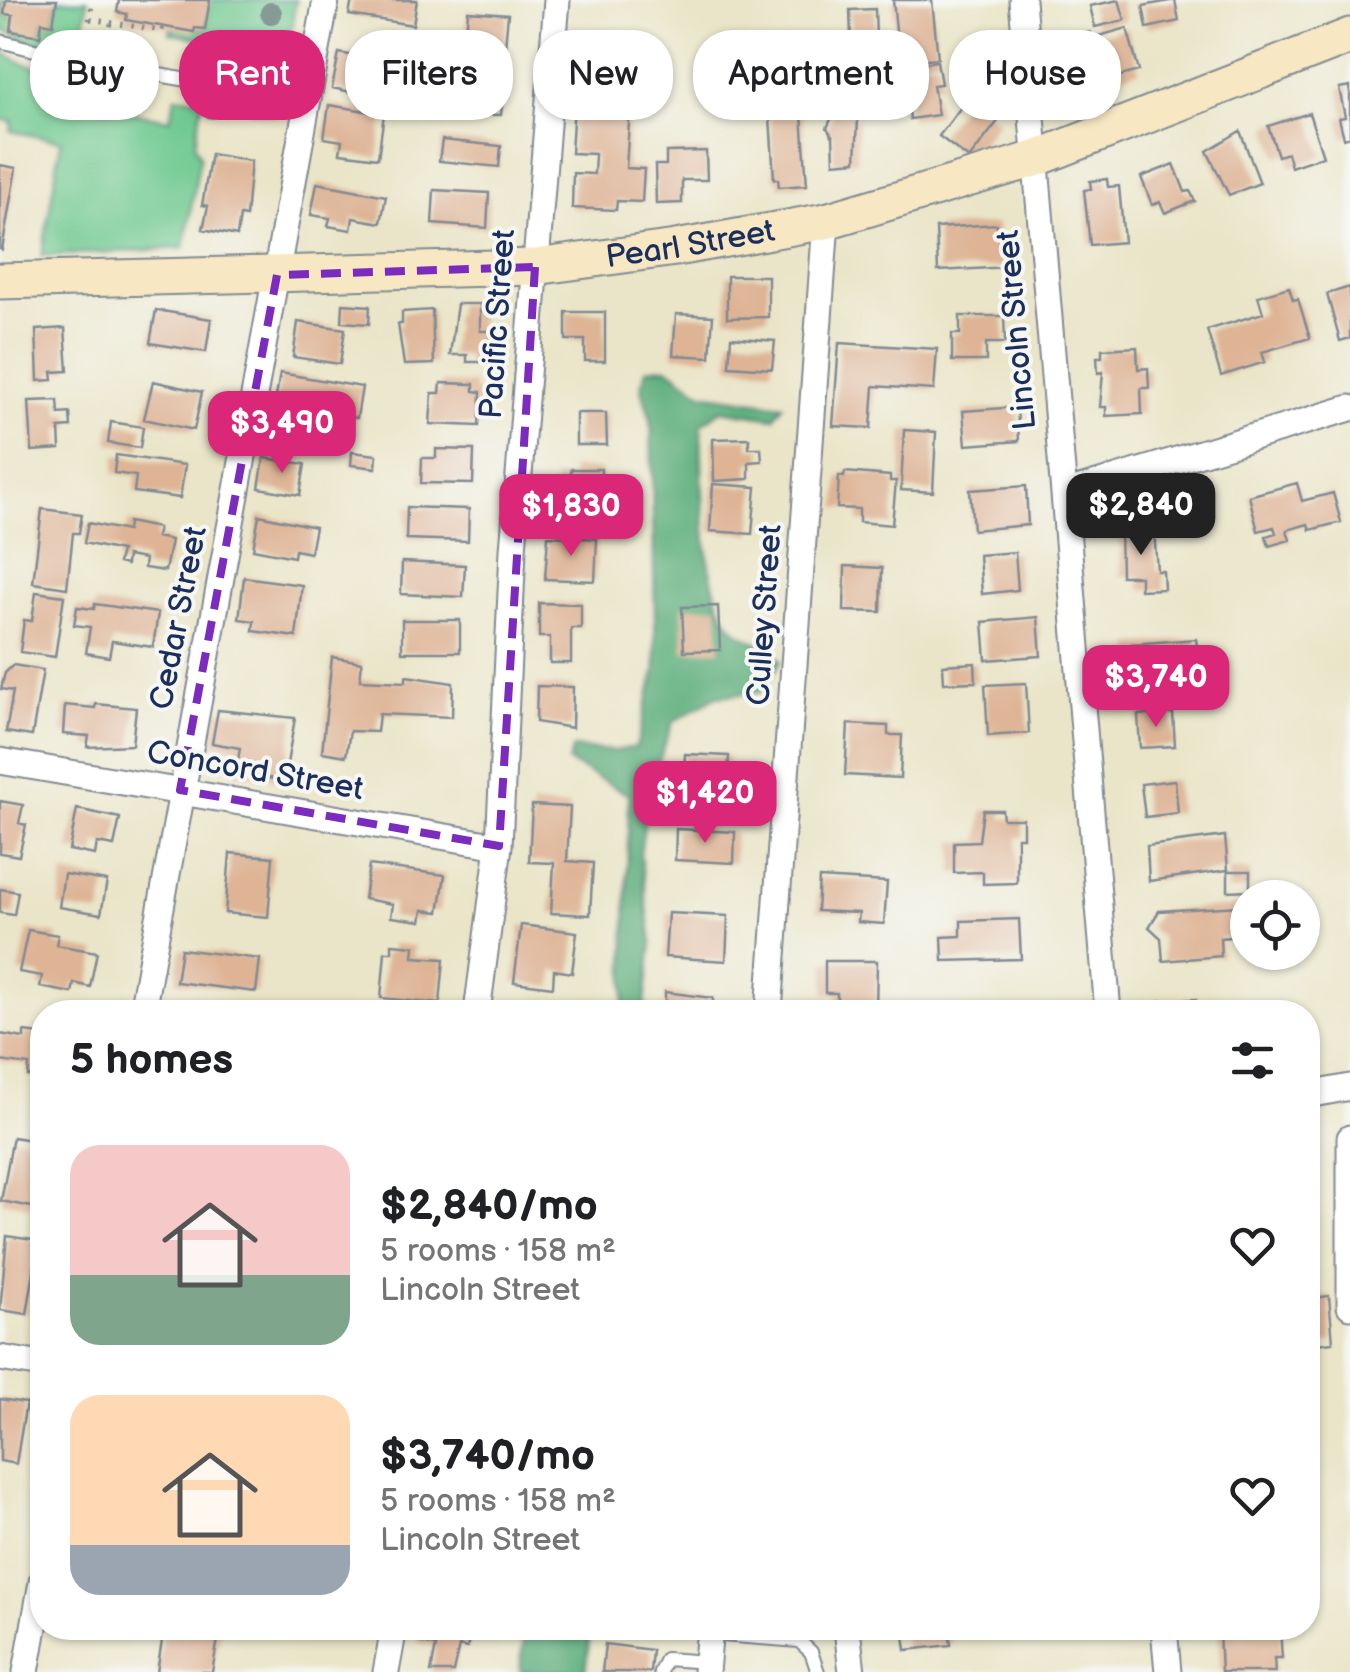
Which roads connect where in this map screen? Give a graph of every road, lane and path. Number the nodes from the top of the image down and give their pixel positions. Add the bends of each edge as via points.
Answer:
1 (93, 0) edge
2 (326, 0) edge
3 (557, 0) edge
4 (1022, 0) edge
5 (90, 19) junction
6 (163, 27) dead end
7 (88, 30) edge
8 (1350, 36) edge
9 (0, 41) edge
10 (179, 79) edge
11 (1035, 159) junction
12 (826, 221) junction
13 (534, 266) junction
14 (277, 275) junction
15 (0, 281) edge
16 (1350, 408) edge
17 (1064, 494) junction
18 (0, 761) edge
19 (180, 790) junction
20 (498, 846) junction
21 (144, 1000) edge
22 (479, 1000) edge
23 (771, 1000) edge
24 (1107, 1000) edge
25 (1350, 1087) edge
26 (1320, 1093) edge
27 (1350, 1138) edge
28 (1350, 1306) edge
29 (0, 1358) edge
30 (30, 1363) edge
31 (34, 1640) edge
32 (392, 1640) edge
33 (708, 1640) edge
34 (791, 1640) edge
35 (848, 1640) edge
36 (1165, 1640) edge
37 (706, 1667) edge
38 (30, 1671) edge
39 (386, 1672) edge
40 (660, 1672) edge
41 (818, 1672) edge
42 (852, 1672) edge
43 (1168, 1672) edge

1 - 5 path
2 - 14 street, Cedar Street
3 - 13 street, Pacific Street
4 - 11 street, Lincoln Street
5 - 6 path
5 - 7 path
8 - 11 main road, Pearl Street
9 - 10 lane
11 - 12 main road, Pearl Street
11 - 17 street, Lincoln Street
12 - 13 main road, Pearl Street
12 - 23 street, Culley Street
13 - 14 main road, Pearl Street
13 - 20 street, Pacific Street
14 - 15 main road, Pearl Street
14 - 19 street, Cedar Street
16 - 17 street
17 - 24 street, Lincoln Street
18 - 19 street, Concord Street
19 - 20 street, Concord Street
19 - 21 street, Cedar Street
20 - 22 street, Pacific Street
25 - 26 street
27 - 28 street
29 - 30 street
31 - 38 street
32 - 39 street
33 - 37 street
34 - 41 lane via 811,1652
35 - 42 street
36 - 43 street
37 - 40 lane via 666,1659

